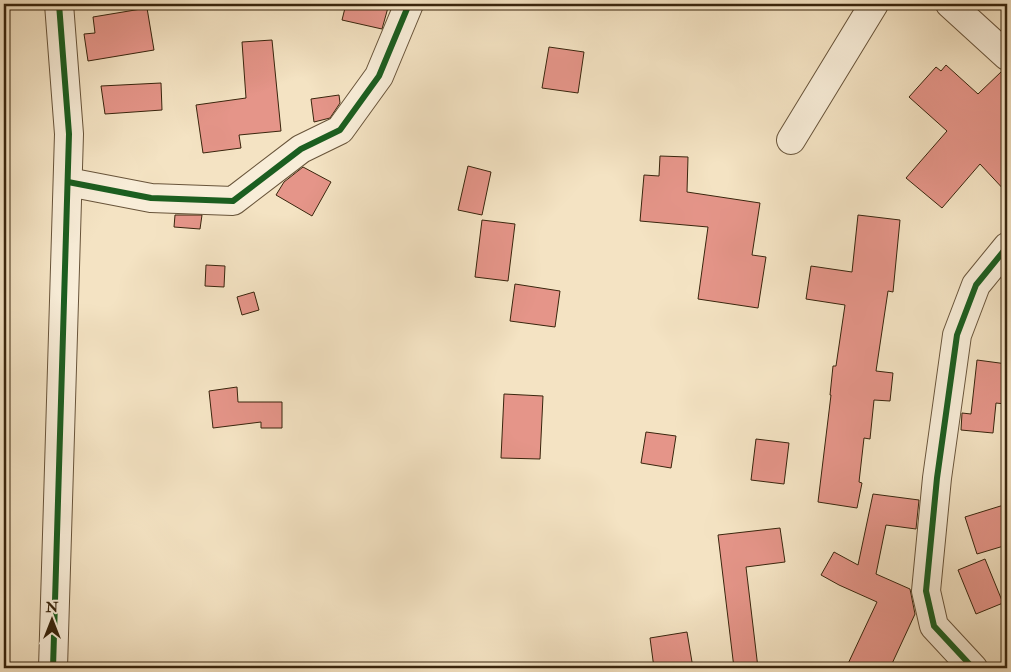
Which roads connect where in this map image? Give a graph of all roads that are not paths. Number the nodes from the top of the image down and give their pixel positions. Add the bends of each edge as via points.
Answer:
1 (58, 4) edge
2 (409, 4) edge
3 (874, 4) edge
4 (950, 4) edge
5 (1007, 56) edge
6 (791, 140) dead end
7 (68, 182) junction
8 (1007, 247) edge
9 (1007, 281) edge
10 (976, 285) junction
11 (53, 668) edge
12 (973, 668) edge

1 - 7 street via 69,134
2 - 7 street via 379,76 340,130 301,149 233,201 151,198
3 - 6 street
4 - 5 street
7 - 11 street
8 - 10 street
9 - 10 street
10 - 12 street via 958,335 937,478 926,591 934,626

